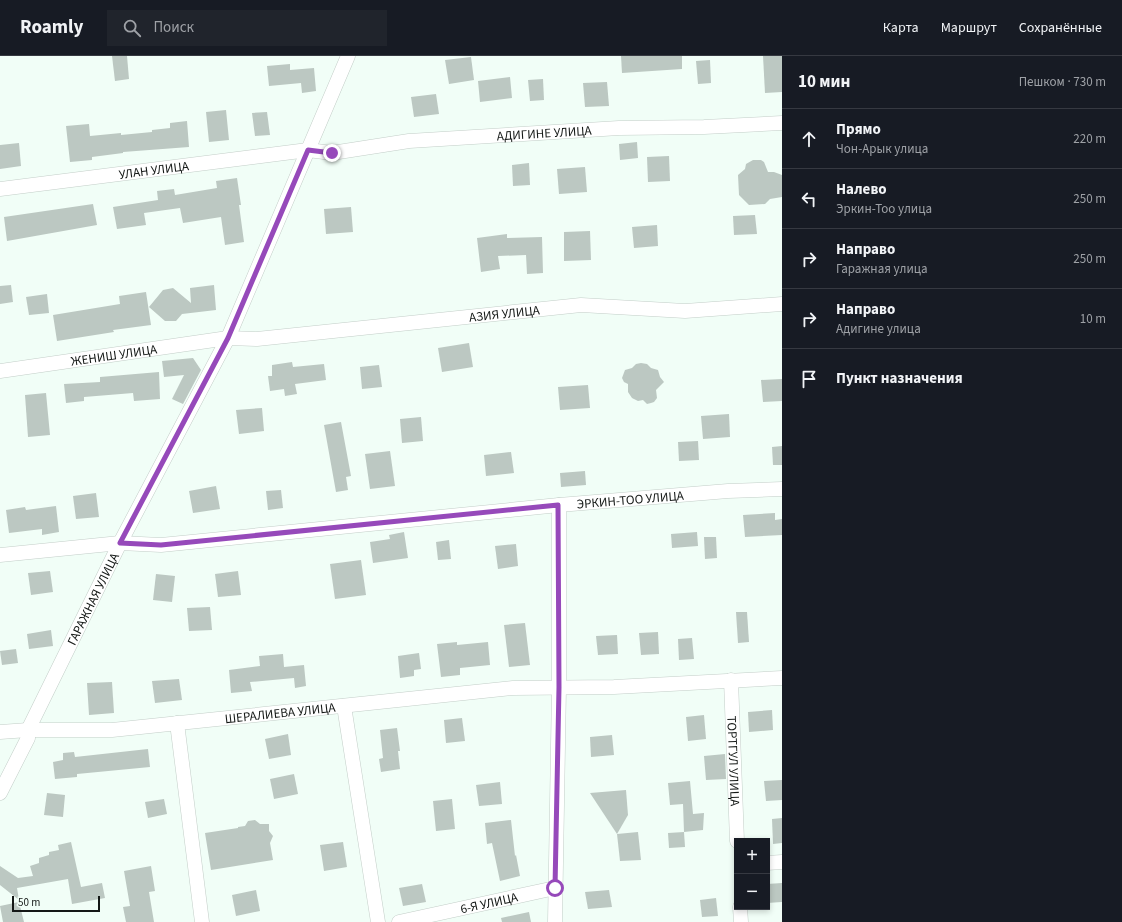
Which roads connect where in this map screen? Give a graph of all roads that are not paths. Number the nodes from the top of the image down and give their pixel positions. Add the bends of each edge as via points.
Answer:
1 (348, 56) edge
2 (782, 122) edge
3 (308, 150) junction
4 (0, 189) edge
5 (782, 304) edge
6 (228, 338) junction
7 (0, 371) edge
8 (782, 488) edge
9 (558, 505) junction
10 (120, 543) junction
11 (0, 555) edge
12 (782, 678) edge
13 (731, 680) junction
14 (559, 687) junction
15 (344, 706) junction
16 (177, 722) junction
17 (28, 730) junction
18 (0, 732) edge
19 (0, 793) edge
20 (737, 838) edge
21 (782, 862) edge
22 (770, 863) edge
23 (555, 888) junction
24 (740, 910) edge
25 (202, 922) edge
26 (378, 922) edge
27 (399, 922) edge
28 (555, 922) edge
29 (741, 922) edge

1 - 3 street, ГАРАЖНАЯ УЛИЦА
2 - 3 street, АДИГИНЕ УЛИЦА via 704,127 619,128 409,141 332,153
3 - 4 street, УЛАН УЛИЦА
3 - 6 street, ГАРАЖНАЯ УЛИЦА
5 - 6 street, АЗИЯ УЛИЦА via 684,311 581,305 257,339
6 - 7 street, ЖЕНИШ УЛИЦА
6 - 10 street, ГАРАЖНАЯ УЛИЦА
8 - 9 street, ЭРКИН-ТОО УЛИЦА via 728,490
9 - 10 street, ЭРКИН-ТОО УЛИЦА via 161,545
9 - 14 street
10 - 11 street, ЭРКИН-ТОО УЛИЦА
10 - 17 street, ГАРАЖНАЯ УЛИЦА
12 - 13 street, ШЕРАЛИЕВА УЛИЦА
13 - 14 street, ШЕРАЛИЕВА УЛИЦА via 614,687
13 - 20 street, ТОРТГУЛ УЛИЦА
14 - 15 street, ШЕРАЛИЕВА УЛИЦА via 482,690
14 - 23 street
15 - 16 street, ШЕРАЛИЕВА УЛИЦА
15 - 26 street
16 - 17 street, ШЕРАЛИЕВА УЛИЦА via 112,730
16 - 25 street
17 - 18 street, ШЕРАЛИЕВА УЛИЦА
17 - 19 street, ГАРАЖНАЯ УЛИЦА via 28,738
21 - 22 street
23 - 27 street, 6-Я УЛИЦА
23 - 28 street
24 - 29 street

